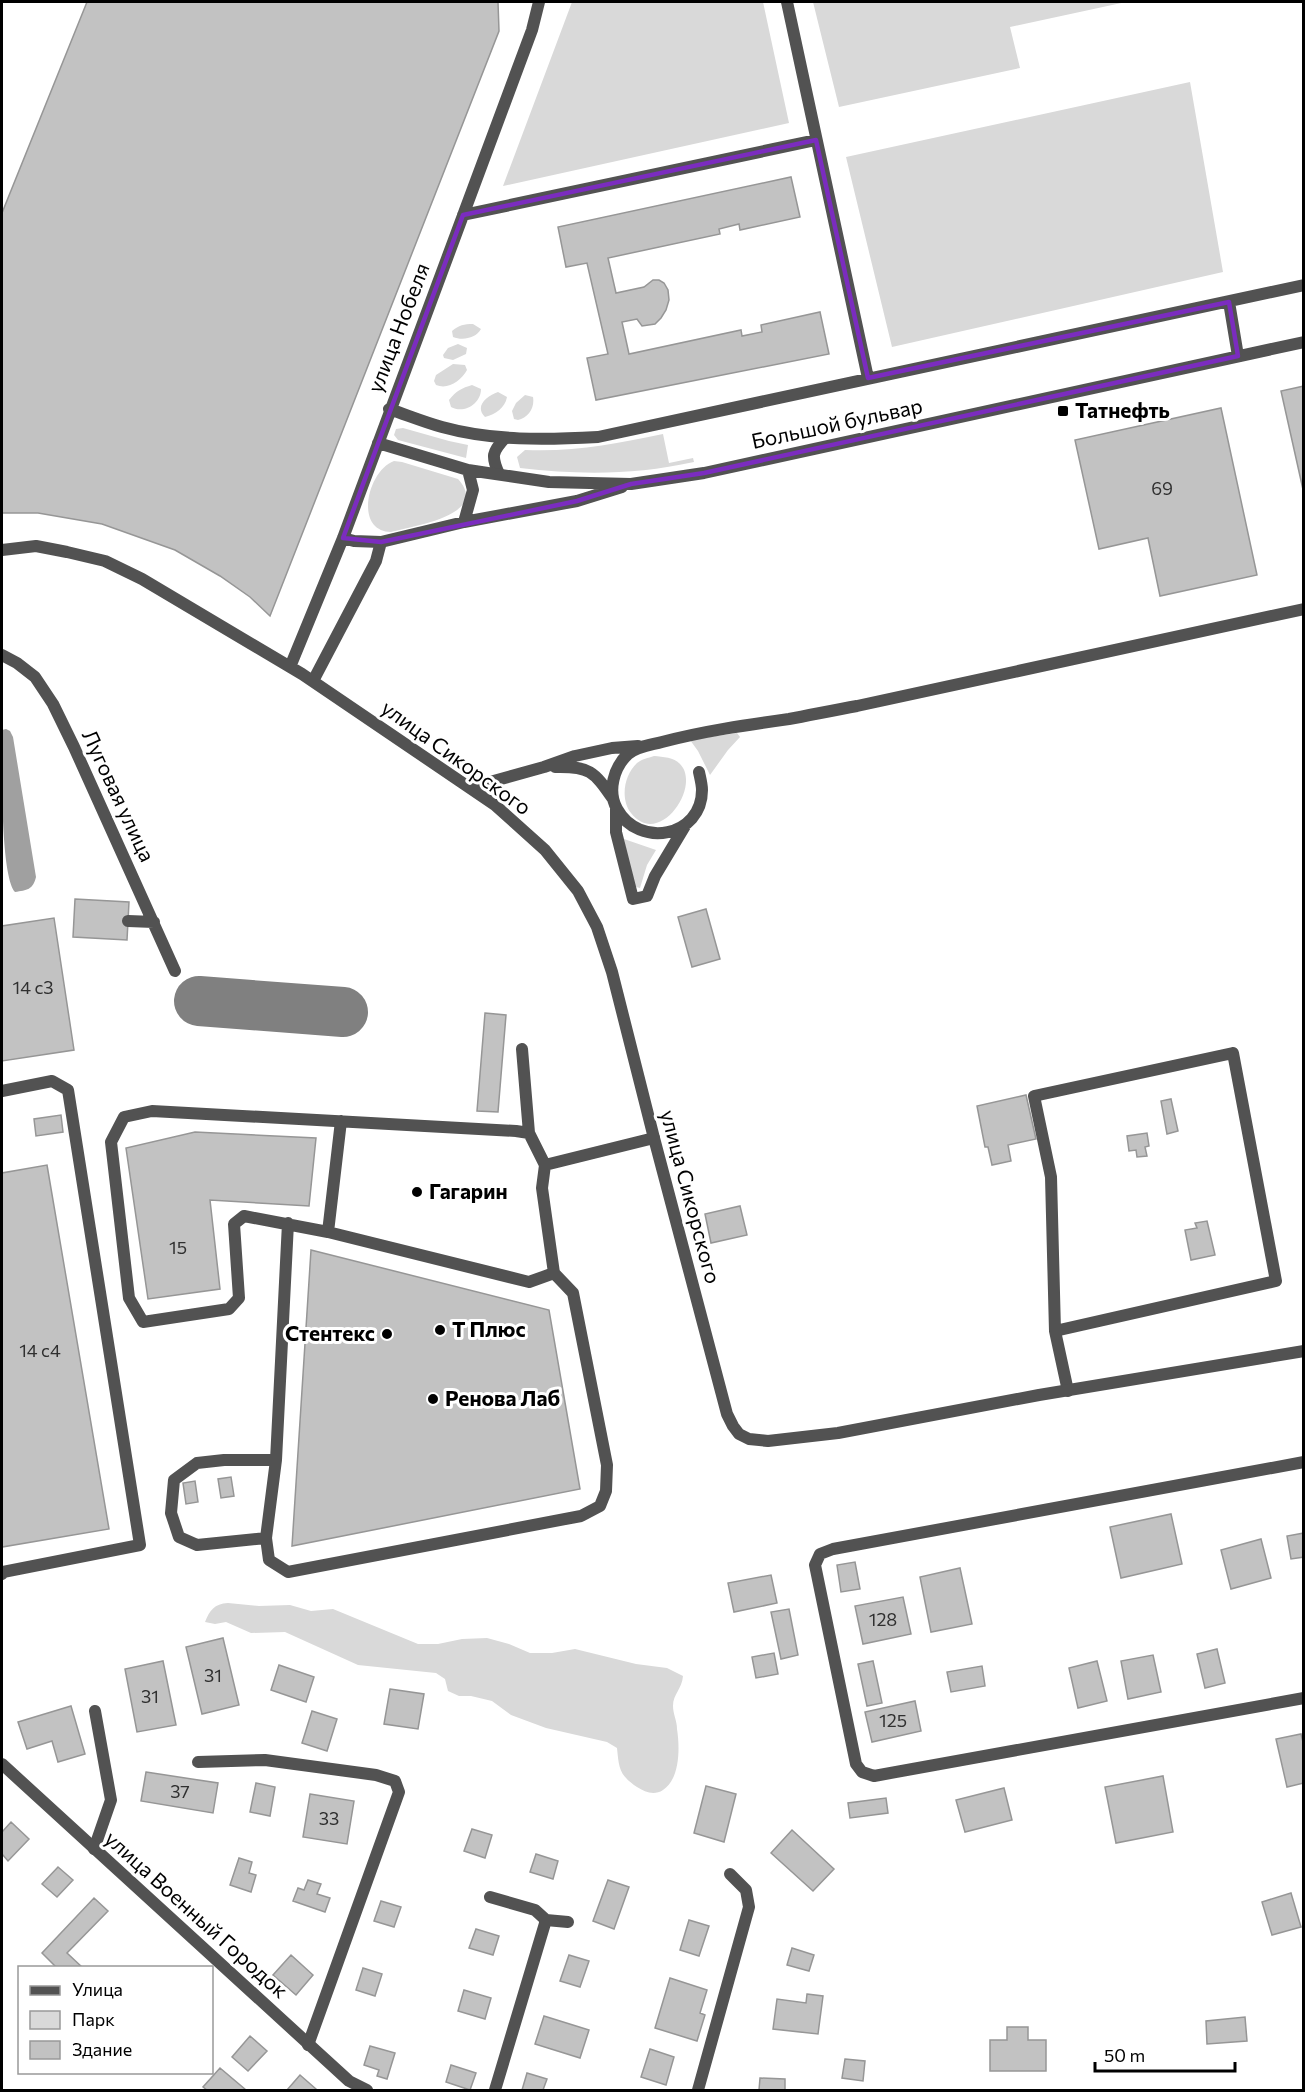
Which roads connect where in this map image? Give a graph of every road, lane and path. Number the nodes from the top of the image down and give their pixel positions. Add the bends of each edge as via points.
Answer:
1 (539, 2) edge
2 (787, 2) edge
3 (816, 140) junction
4 (463, 215) junction
5 (1304, 285) edge
6 (1229, 302) junction
7 (1304, 342) edge
8 (1238, 356) junction
9 (868, 378) junction
10 (389, 410) junction
11 (505, 438) junction
12 (378, 443) junction
13 (468, 470) junction
14 (499, 474) junction
15 (631, 484) junction
16 (464, 522) junction
17 (343, 538) junction
18 (381, 542) junction
19 (2, 550) edge
20 (1304, 609) edge
21 (2, 655) edge
22 (290, 667) junction
23 (313, 681) junction
24 (644, 746) junction
25 (544, 767) junction
26 (699, 772) dead end
27 (467, 785) junction
28 (615, 804) junction
29 (689, 820) junction
30 (128, 921) dead end
31 (154, 922) junction
32 (175, 971) dead end
33 (522, 1049) dead end
34 (2, 1091) edge
35 (341, 1122) junction
36 (529, 1133) junction
37 (654, 1138) junction
38 (545, 1165) junction
39 (288, 1223) junction
40 (328, 1232) junction
41 (554, 1273) junction
42 (1055, 1331) junction
43 (1304, 1351) edge
44 (1068, 1390) junction
45 (276, 1460) junction
46 (1304, 1462) edge
47 (266, 1538) junction
48 (2, 1574) edge
49 (1304, 1698) edge
50 (95, 1711) dead end
51 (198, 1762) dead end
52 (2, 1764) edge
53 (94, 1849) junction
54 (730, 1874) dead end
55 (490, 1897) dead end
56 (546, 1920) junction
57 (568, 1922) dead end
58 (308, 2044) junction
59 (367, 2091) edge
60 (495, 2091) edge
61 (698, 2091) edge

1 - 4 street, улица Нобеля
2 - 3 street
3 - 4 street
3 - 9 street
4 - 10 street, улица Нобеля
5 - 6 street, Большой бульвар
6 - 8 street
6 - 9 street, Большой бульвар
7 - 8 street, Большой бульвар
8 - 15 street, Большой бульвар via 704,473
9 - 11 street, Большой бульвар via 598,437
10 - 11 street, Большой бульвар via 447,428
10 - 12 street, улица Нобеля
11 - 14 street via 495,449 493,461
12 - 13 street, Большой бульвар
12 - 17 street, улица Нобеля
13 - 14 street, Большой бульвар
13 - 16 street via 473,490
14 - 15 street, Большой бульвар via 549,482
15 - 16 street via 577,501
16 - 18 street
17 - 18 street
17 - 22 street, улица Нобеля
18 - 23 street via 376,561
19 - 22 street, улица Сикорского via 36,546 105,561
20 - 24 street via 856,706
21 - 31 street, Луговая улица via 35,676 53,704
22 - 23 street, улица Сикорского
23 - 27 street, улица Сикорского
24 - 25 street via 612,748
24 - 28 street via 618,766 612,782
25 - 27 street
25 - 28 street via 575,766 588,770 602,782
26 - 29 street via 702,790 698,809
27 - 37 street, улица Сикорского via 545,850 578,891 597,927 612,972
28 - 29 street via 626,822 641,831 658,834 675,830
28 - 29 street via 616,832 633,899 647,896
30 - 31 street
31 - 32 street, Луговая улица
33 - 36 street
34 - 48 street via 52,1081 68,1090 140,1545
35 - 36 street
35 - 39 street via 152,1111 124,1117 111,1142 129,1298 144,1322 229,1309 239,1298 234,1224 244,1216
35 - 40 street
36 - 38 street
37 - 38 street
37 - 44 street, улица Сикорского via 727,1414 739,1434 768,1441 838,1432
38 - 41 street via 542,1188
39 - 40 street
39 - 45 street
40 - 41 street via 529,1282
41 - 47 street via 573,1293 607,1465 606,1491 600,1506 581,1516 288,1572 269,1560
42 - 42 street via 1051,1177 1034,1096 1233,1053 1276,1281
42 - 44 street
43 - 44 street
45 - 47 street
45 - 47 street via 197,1463 174,1480 171,1513 179,1537 197,1545
46 - 49 street via 833,1549 820,1554 815,1565 856,1764 862,1772 874,1776
50 - 53 street via 111,1800
51 - 58 street via 265,1760 376,1775 395,1781 397,1786 399,1792
52 - 53 street, улица Военный Городок
53 - 58 street, улица Военный Городок
54 - 61 street via 746,1890 749,1907
55 - 56 street via 535,1911
56 - 57 street
56 - 60 street
58 - 59 street, улица Военный Городок via 349,2081

